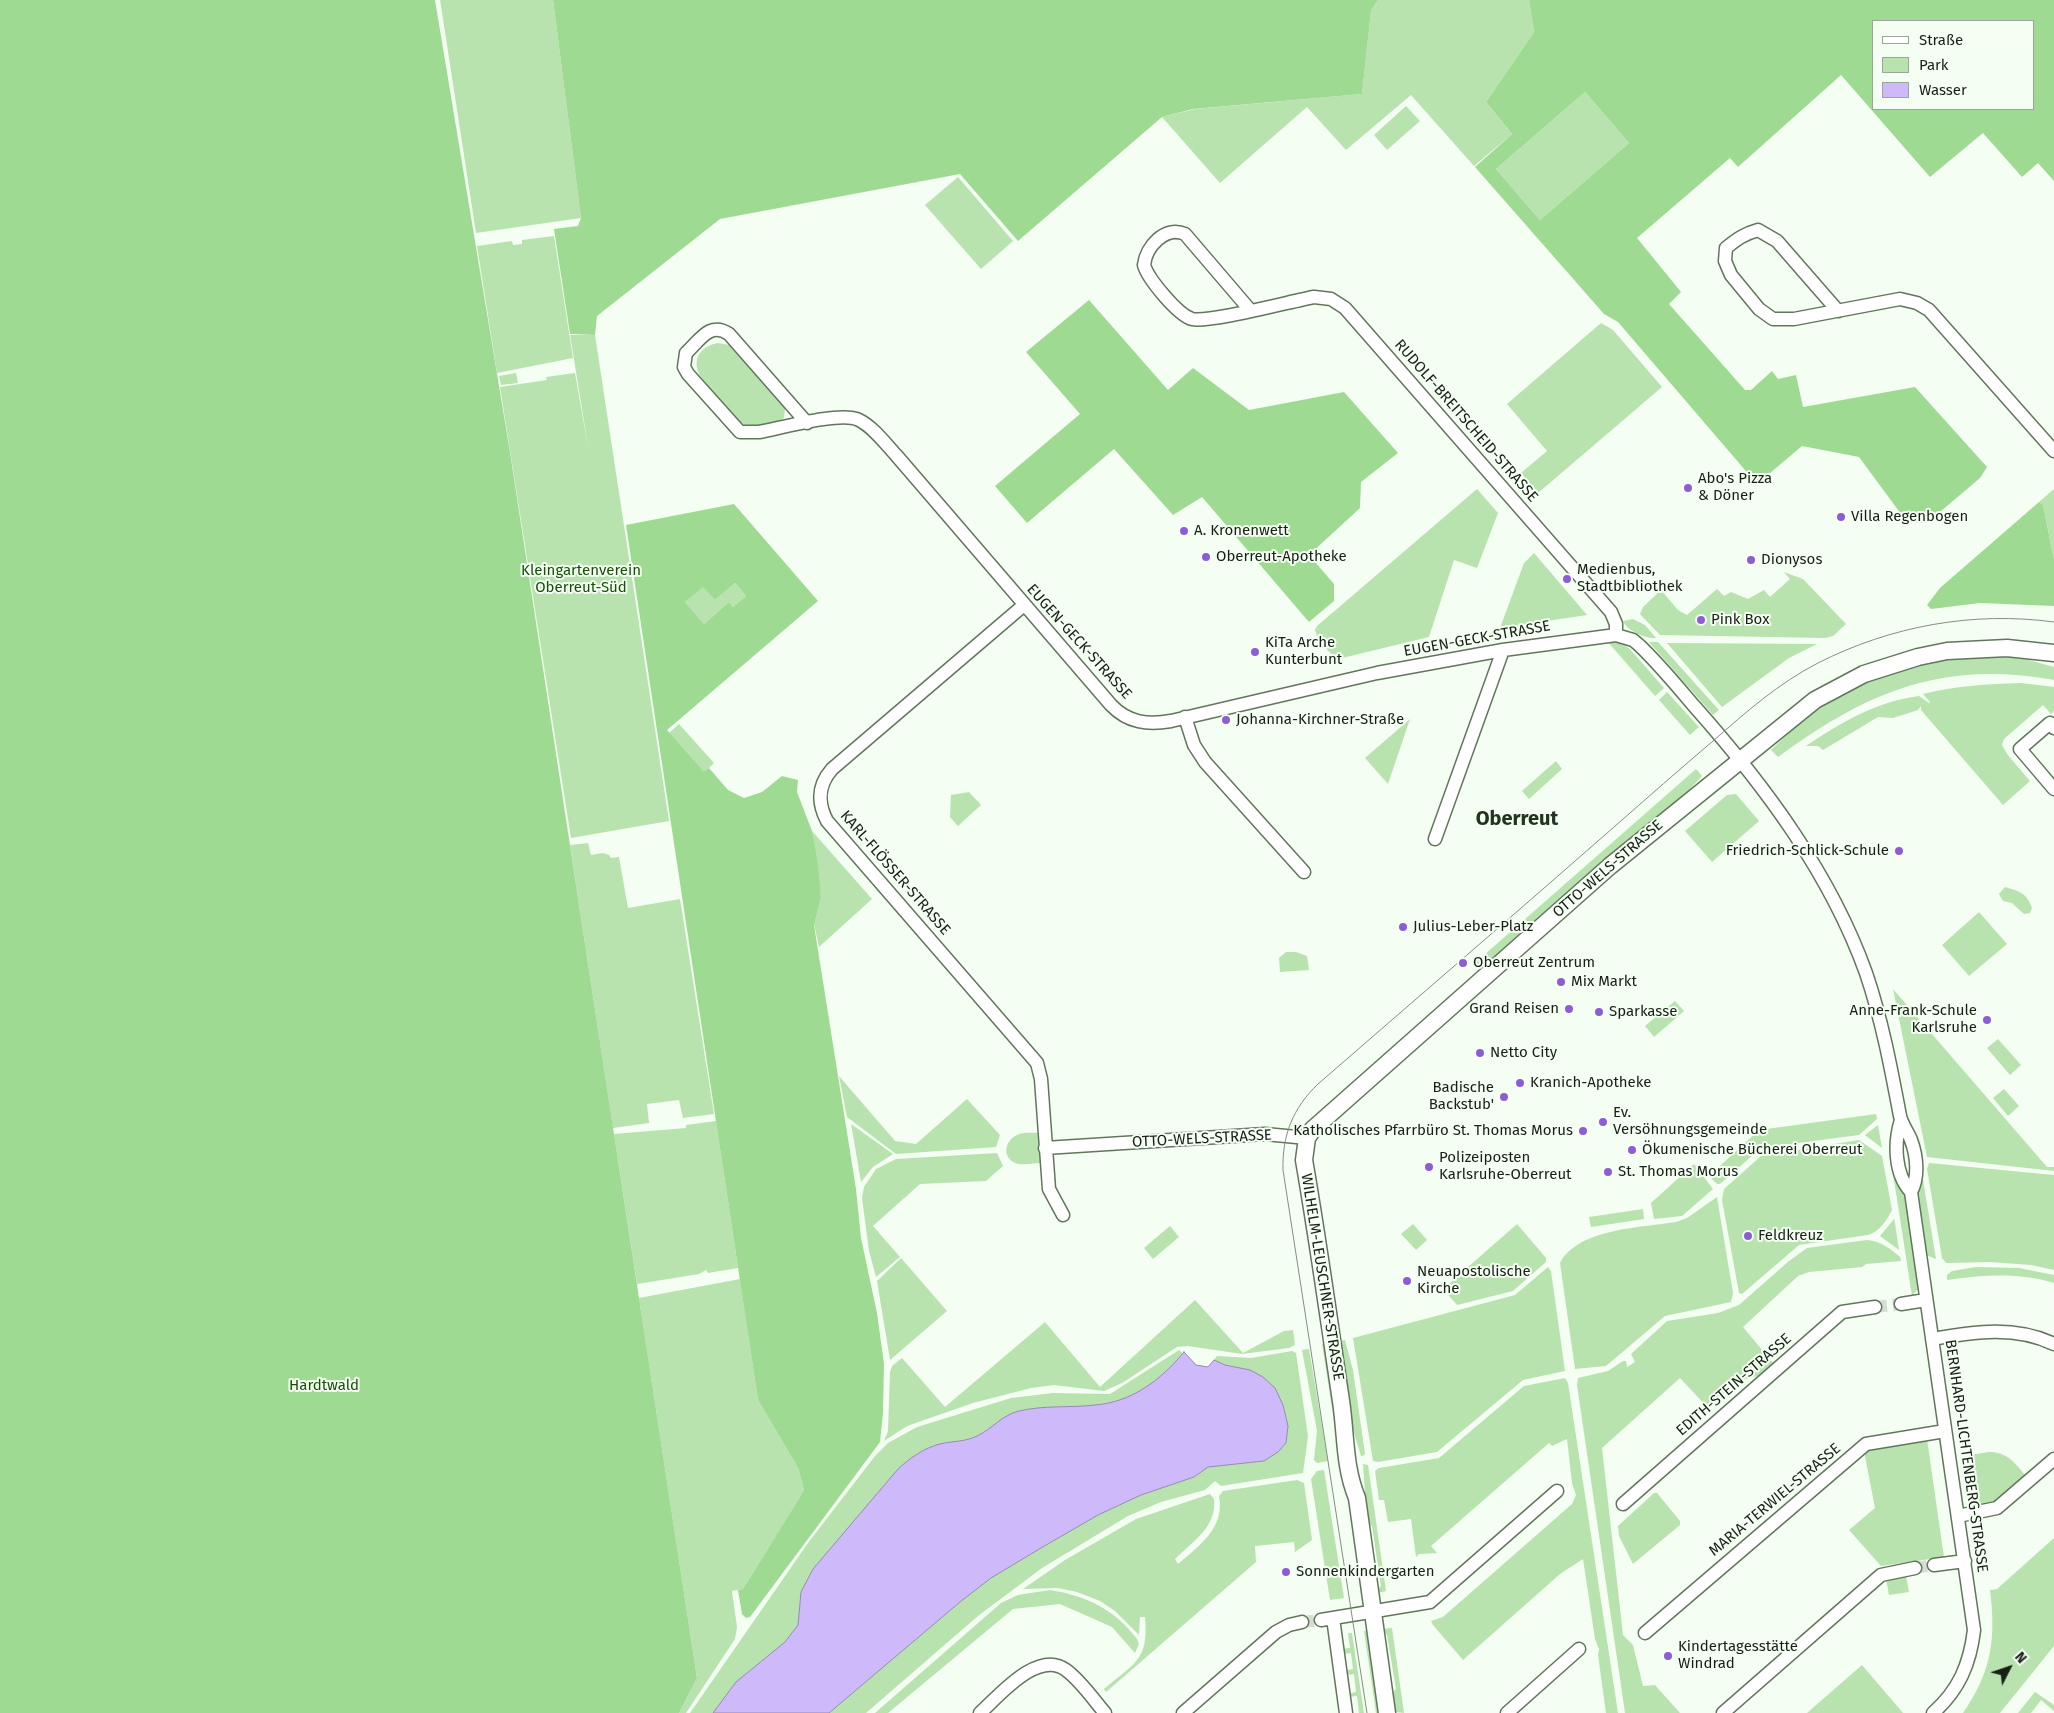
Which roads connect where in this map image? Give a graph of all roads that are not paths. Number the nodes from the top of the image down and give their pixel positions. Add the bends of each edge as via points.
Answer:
1 (1250, 310) junction
2 (1838, 311) junction
3 (807, 423) junction
4 (2054, 451) edge
5 (1024, 605) junction
6 (1616, 635) junction
7 (1503, 650) junction
8 (2054, 653) edge
9 (1185, 717) junction
10 (2054, 728) edge
11 (1739, 760) junction
12 (2054, 789) edge
13 (1435, 839) dead end
14 (1304, 872) dead end
15 (1307, 1138) junction
16 (1045, 1148) junction
17 (1064, 1215) dead end
18 (1926, 1300) junction
19 (1901, 1304) tunnel mouth
20 (1875, 1307) tunnel mouth
21 (1932, 1339) junction
22 (2054, 1344) edge
23 (1945, 1431) junction
24 (2054, 1458) edge
25 (1557, 1491) dead end
26 (1623, 1504) dead end
27 (1958, 1516) junction
28 (1965, 1561) junction
29 (1934, 1565) tunnel mouth
30 (1915, 1568) tunnel mouth
31 (1372, 1612) junction
32 (1302, 1622) tunnel mouth
33 (1645, 1633) dead end
34 (1579, 1649) dead end
35 (980, 1713) edge
36 (1105, 1713) edge
37 (1182, 1713) edge
38 (1346, 1713) edge
39 (1387, 1713) edge
40 (1507, 1713) edge
41 (1723, 1713) edge
42 (1933, 1713) edge

1 - 1 street, RUDOLF-BREITSCHEID-STRASSE via 1185,234 1173,231 1149,249 1144,265 1149,277 1176,308 1190,318
1 - 6 street, RUDOLF-BREITSCHEID-STRASSE via 1314,296 1345,308 1611,612
2 - 2 street via 1768,234 1758,230 1749,232 1726,248 1726,268 1765,315 1784,320
2 - 4 street via 1900,299 1929,310
3 - 3 street, EUGEN-GECK-STRASSE via 730,334 712,329 686,353 684,367 688,374 740,432 747,434
3 - 5 street, EUGEN-GECK-STRASSE via 850,417 868,426
5 - 9 street, EUGEN-GECK-STRASSE via 1117,712 1150,724
5 - 16 street, KARL-FLÖSSER-STRASSE via 832,769 823,781 820,798 827,821 1034,1058 1041,1079
6 - 7 street, EUGEN-GECK-STRASSE
6 - 11 street, EUGEN-GECK-STRASSE via 1633,640 1708,721
7 - 9 street, EUGEN-GECK-STRASSE via 1377,673
7 - 13 street
8 - 11 street, OTTO-WELS-STRASSE via 1974,648 1940,652 1890,665 1838,686 1814,700
9 - 14 street via 1194,745 1206,762
10 - 12 street via 2050,723 2020,749
11 - 15 street, OTTO-WELS-STRASSE via 1610,866 1442,1013 1320,1120
11 - 18 street, BERNHARD-LICHTENBERG-STRASSE via 1796,834 1851,937 1878,1009 1901,1120 1912,1142 1917,1169 1916,1183 1911,1192
15 - 16 street, OTTO-WELS-STRASSE via 1265,1134
15 - 31 street, WILHELM-LEUSCHNER-STRASSE via 1304,1160
16 - 17 street, KARL-FLÖSSER-STRASSE via 1049,1189
18 - 19 street
18 - 21 street, BERNHARD-LICHTENBERG-STRASSE
20 - 26 street, EDITH-STEIN-STRASSE via 1842,1312
21 - 22 street via 2008,1331
21 - 23 street, BERNHARD-LICHTENBERG-STRASSE
23 - 27 street, BERNHARD-LICHTENBERG-STRASSE
23 - 33 street, MARIA-TERWIEL-STRASSE via 1866,1444
24 - 27 street via 1997,1508
25 - 31 street via 1434,1599
27 - 28 street, BERNHARD-LICHTENBERG-STRASSE
28 - 29 street
28 - 42 street, BERNHARD-LICHTENBERG-STRASSE via 1974,1630 1972,1651 1964,1675
30 - 41 street via 1881,1575
31 - 38 street via 1327,1619
31 - 39 street, WILHELM-LEUSCHNER-STRASSE
32 - 37 street via 1276,1632
34 - 40 street
35 - 36 street via 1029,1670 1049,1664 1064,1668 1071,1674

